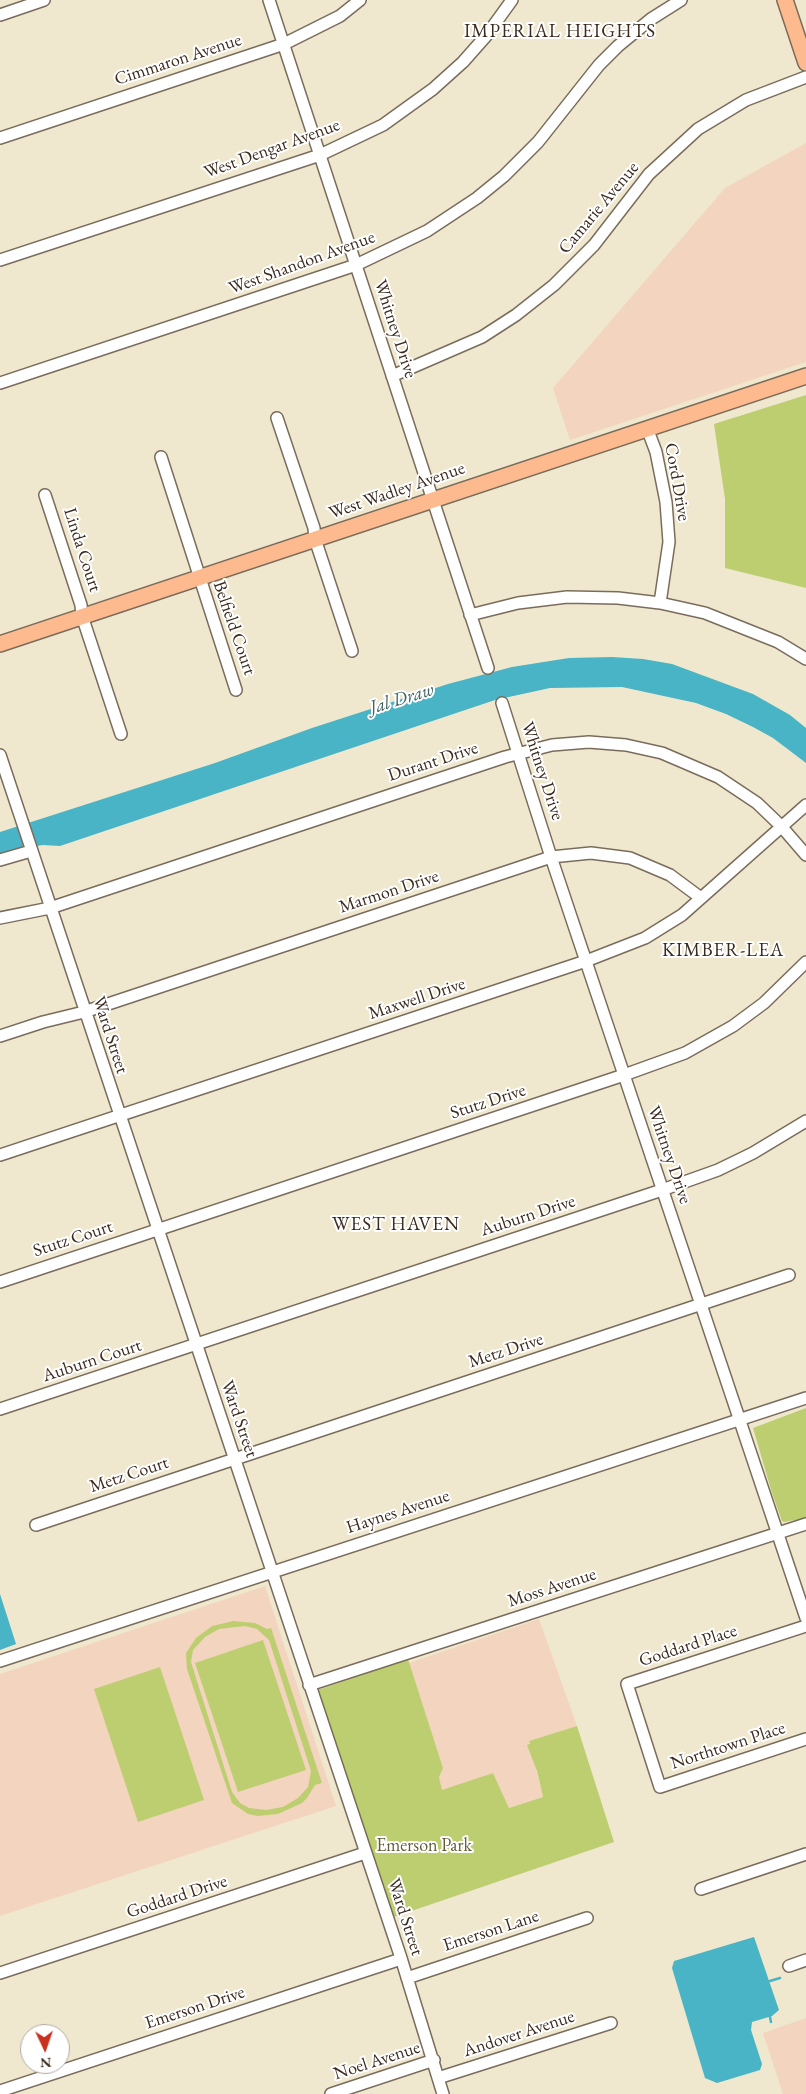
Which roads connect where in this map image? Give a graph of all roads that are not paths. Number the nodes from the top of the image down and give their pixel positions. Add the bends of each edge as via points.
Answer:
1 (44, 0) edge
2 (269, 0) edge
3 (360, 0) edge
4 (512, 0) edge
5 (681, 0) edge
6 (785, 0) edge
7 (0, 14) edge
8 (801, 34) edge
9 (284, 44) junction
10 (806, 63) edge
11 (806, 77) edge
12 (0, 138) edge
13 (320, 155) junction
14 (0, 260) edge
15 (356, 265) junction
16 (392, 376) junction
17 (806, 376) edge
18 (0, 384) edge
19 (277, 418) dead end
20 (647, 428) junction
21 (161, 457) dead end
22 (45, 495) dead end
23 (432, 499) junction
24 (315, 539) junction
25 (199, 578) junction
26 (660, 604) junction
27 (470, 615) junction
28 (82, 616) junction
29 (0, 644) edge
30 (352, 651) dead end
31 (806, 659) edge
32 (488, 668) dead end
33 (236, 690) dead end
34 (502, 703) dead end
35 (121, 734) dead end
36 (517, 753) junction
37 (0, 758) edge
38 (806, 805) edge
39 (781, 826) junction
40 (31, 850) junction
41 (806, 855) edge
42 (551, 857) junction
43 (0, 860) edge
44 (701, 898) junction
45 (50, 908) junction
46 (0, 918) edge
47 (586, 961) junction
48 (806, 962) edge
49 (84, 1012) junction
50 (0, 1036) edge
51 (624, 1075) junction
52 (119, 1116) junction
53 (806, 1121) edge
54 (0, 1155) edge
55 (662, 1190) junction
56 (157, 1230) junction
57 (789, 1275) dead end
58 (0, 1282) edge
59 (702, 1305) junction
60 (195, 1345) junction
61 (806, 1398) edge
62 (0, 1410) edge
63 (740, 1420) junction
64 (234, 1459) junction
65 (36, 1524) dead end
66 (806, 1524) edge
67 (777, 1533) junction
68 (271, 1572) junction
69 (806, 1618) edge
70 (806, 1626) edge
71 (0, 1661) edge
72 (309, 1685) junction
73 (806, 1739) edge
74 (660, 1786) joint
75 (366, 1853) junction
76 (806, 1854) edge
77 (701, 1889) dead end
78 (587, 1918) dead end
79 (401, 1959) junction
80 (806, 1960) edge
81 (789, 1966) dead end
82 (0, 1973) edge
83 (407, 1978) junction
84 (611, 2023) dead end
85 (434, 2060) junction
86 (438, 2078) junction
87 (0, 2091) edge
88 (332, 2094) edge
89 (443, 2094) edge

1 - 7 street
2 - 9 street, Whitney Drive
3 - 9 street, Cimmaron Avenue via 340,16
4 - 13 street, West Dengar Avenue via 463,62 433,89 382,125
5 - 15 street, West Shandon Avenue via 618,46 538,142 497,182 427,231
6 - 8 main road
8 - 10 main road
9 - 12 street, Cimmaron Avenue
9 - 13 street, Whitney Drive
11 - 16 street, Camarie Avenue via 746,100 698,129 649,174 594,245 554,285 516,315 482,336
13 - 14 street, West Dengar Avenue
13 - 15 street, Whitney Drive
15 - 16 street, Whitney Drive
15 - 18 street, West Shandon Avenue
16 - 23 street, Whitney Drive
17 - 20 main road, West Wadley Avenue
19 - 24 street
20 - 23 main road, West Wadley Avenue
20 - 26 street, Cord Drive via 656,452 666,502 668,542
21 - 25 street, Belfield Court
22 - 28 street, Linda Court via 82,605
23 - 24 main road, West Wadley Avenue
23 - 27 street, Whitney Drive
24 - 25 main road, West Wadley Avenue
24 - 30 street
25 - 28 main road, West Wadley Avenue
25 - 33 street, Belfield Court
26 - 27 street via 618,598 567,597 518,603
26 - 31 street via 705,613 778,642
27 - 32 street, Whitney Drive
28 - 29 main road, West Wadley Avenue
28 - 35 street, Linda Court
34 - 36 street, Whitney Drive
36 - 39 street, Durant Drive via 552,745 589,742 626,745 662,753 718,777 757,803
36 - 42 street, Whitney Drive
36 - 45 street, Durant Drive
37 - 40 street, Ward Street
38 - 39 street, Maxwell Drive
39 - 41 street, Durant Drive
39 - 44 street, Maxwell Drive
40 - 43 street
40 - 45 street, Ward Street
42 - 44 street, Marmon Drive via 591,853 630,858 670,875
42 - 47 street, Whitney Drive
42 - 49 street, Marmon Drive
44 - 47 street, Maxwell Drive via 682,915 645,938
45 - 46 street, Durant Drive
45 - 49 street, Ward Street
47 - 51 street, Whitney Drive
47 - 52 street, Maxwell Drive
48 - 51 street, Stutz Drive via 764,1003 733,1026 685,1052
49 - 50 street, Marmon Drive
49 - 52 street, Ward Street
51 - 55 street, Whitney Drive
51 - 56 street, Stutz Drive
52 - 54 street, Maxwell Drive
52 - 56 street, Ward Street
53 - 55 street, Auburn Drive via 727,1166
55 - 59 street, Whitney Drive
55 - 60 street, Auburn Drive
56 - 58 street, Stutz Court
56 - 60 street, Ward Street
57 - 59 street, Metz Drive
59 - 63 street, Whitney Drive
59 - 64 street, Metz Drive
60 - 62 street, Auburn Court
60 - 64 street, Ward Street
61 - 63 street, Haynes Avenue
63 - 67 street, Whitney Drive
63 - 68 street, Haynes Avenue
64 - 65 street, Metz Court
64 - 68 street, Ward Street
66 - 67 street, Moss Avenue
67 - 69 street, Whitney Drive
67 - 72 street, Moss Avenue
68 - 71 street, Haynes Avenue
68 - 72 street, Ward Street
70 - 74 street, Goddard Place via 627,1684
72 - 75 street, Ward Street
73 - 74 street, Northtown Place
75 - 79 street, Ward Street
75 - 82 street, Goddard Drive
76 - 77 street
78 - 83 street, Emerson Lane
79 - 83 street, Ward Street
79 - 87 street, Emerson Drive
80 - 81 street
83 - 85 street, Ward Street
84 - 86 street, Andover Avenue
85 - 86 street, Ward Street
85 - 88 street, Noel Avenue
86 - 89 street, Ward Street

